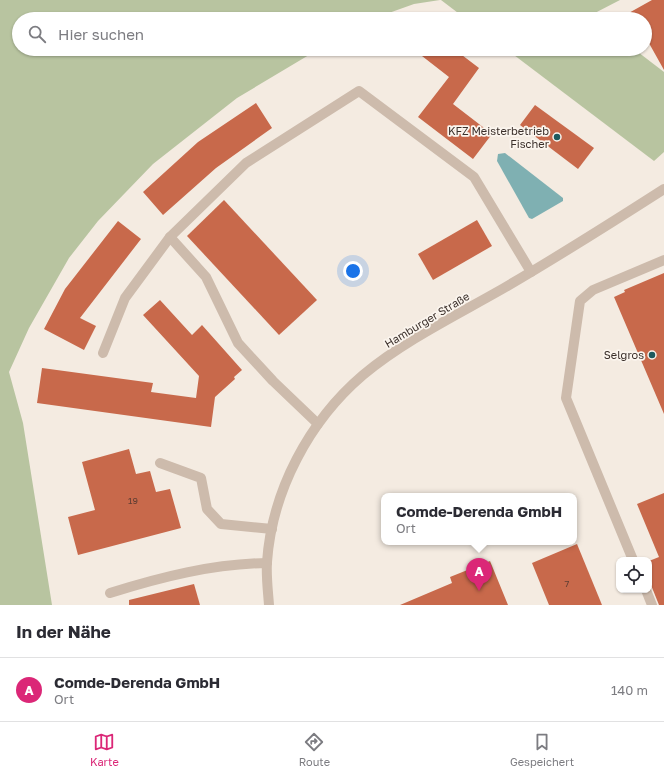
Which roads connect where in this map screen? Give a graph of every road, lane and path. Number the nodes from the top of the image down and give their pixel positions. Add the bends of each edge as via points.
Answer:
1 (664, 189) edge
2 (170, 237) junction
3 (664, 260) edge
4 (531, 272) junction
5 (103, 353) dead end
6 (318, 424) junction
7 (160, 463) dead end
8 (272, 529) junction
9 (632, 557) edge
10 (267, 563) junction
11 (647, 593) edge
12 (110, 594) dead end
13 (269, 605) edge
14 (652, 605) edge

1 - 4 street, Hamburger Straße
2 - 4 street via 246,164 359,91 474,177
2 - 5 street via 125,298
2 - 6 street via 206,276 238,343
3 - 9 street via 593,290 580,301 566,398
4 - 6 street, Hamburger Straße via 404,346 364,375 333,405
6 - 8 street, Hamburger Straße via 287,480
7 - 8 street via 201,478 207,509 221,524
8 - 10 street, Hamburger Straße
10 - 12 street via 210,567
10 - 13 street, Hamburger Straße
11 - 14 street

